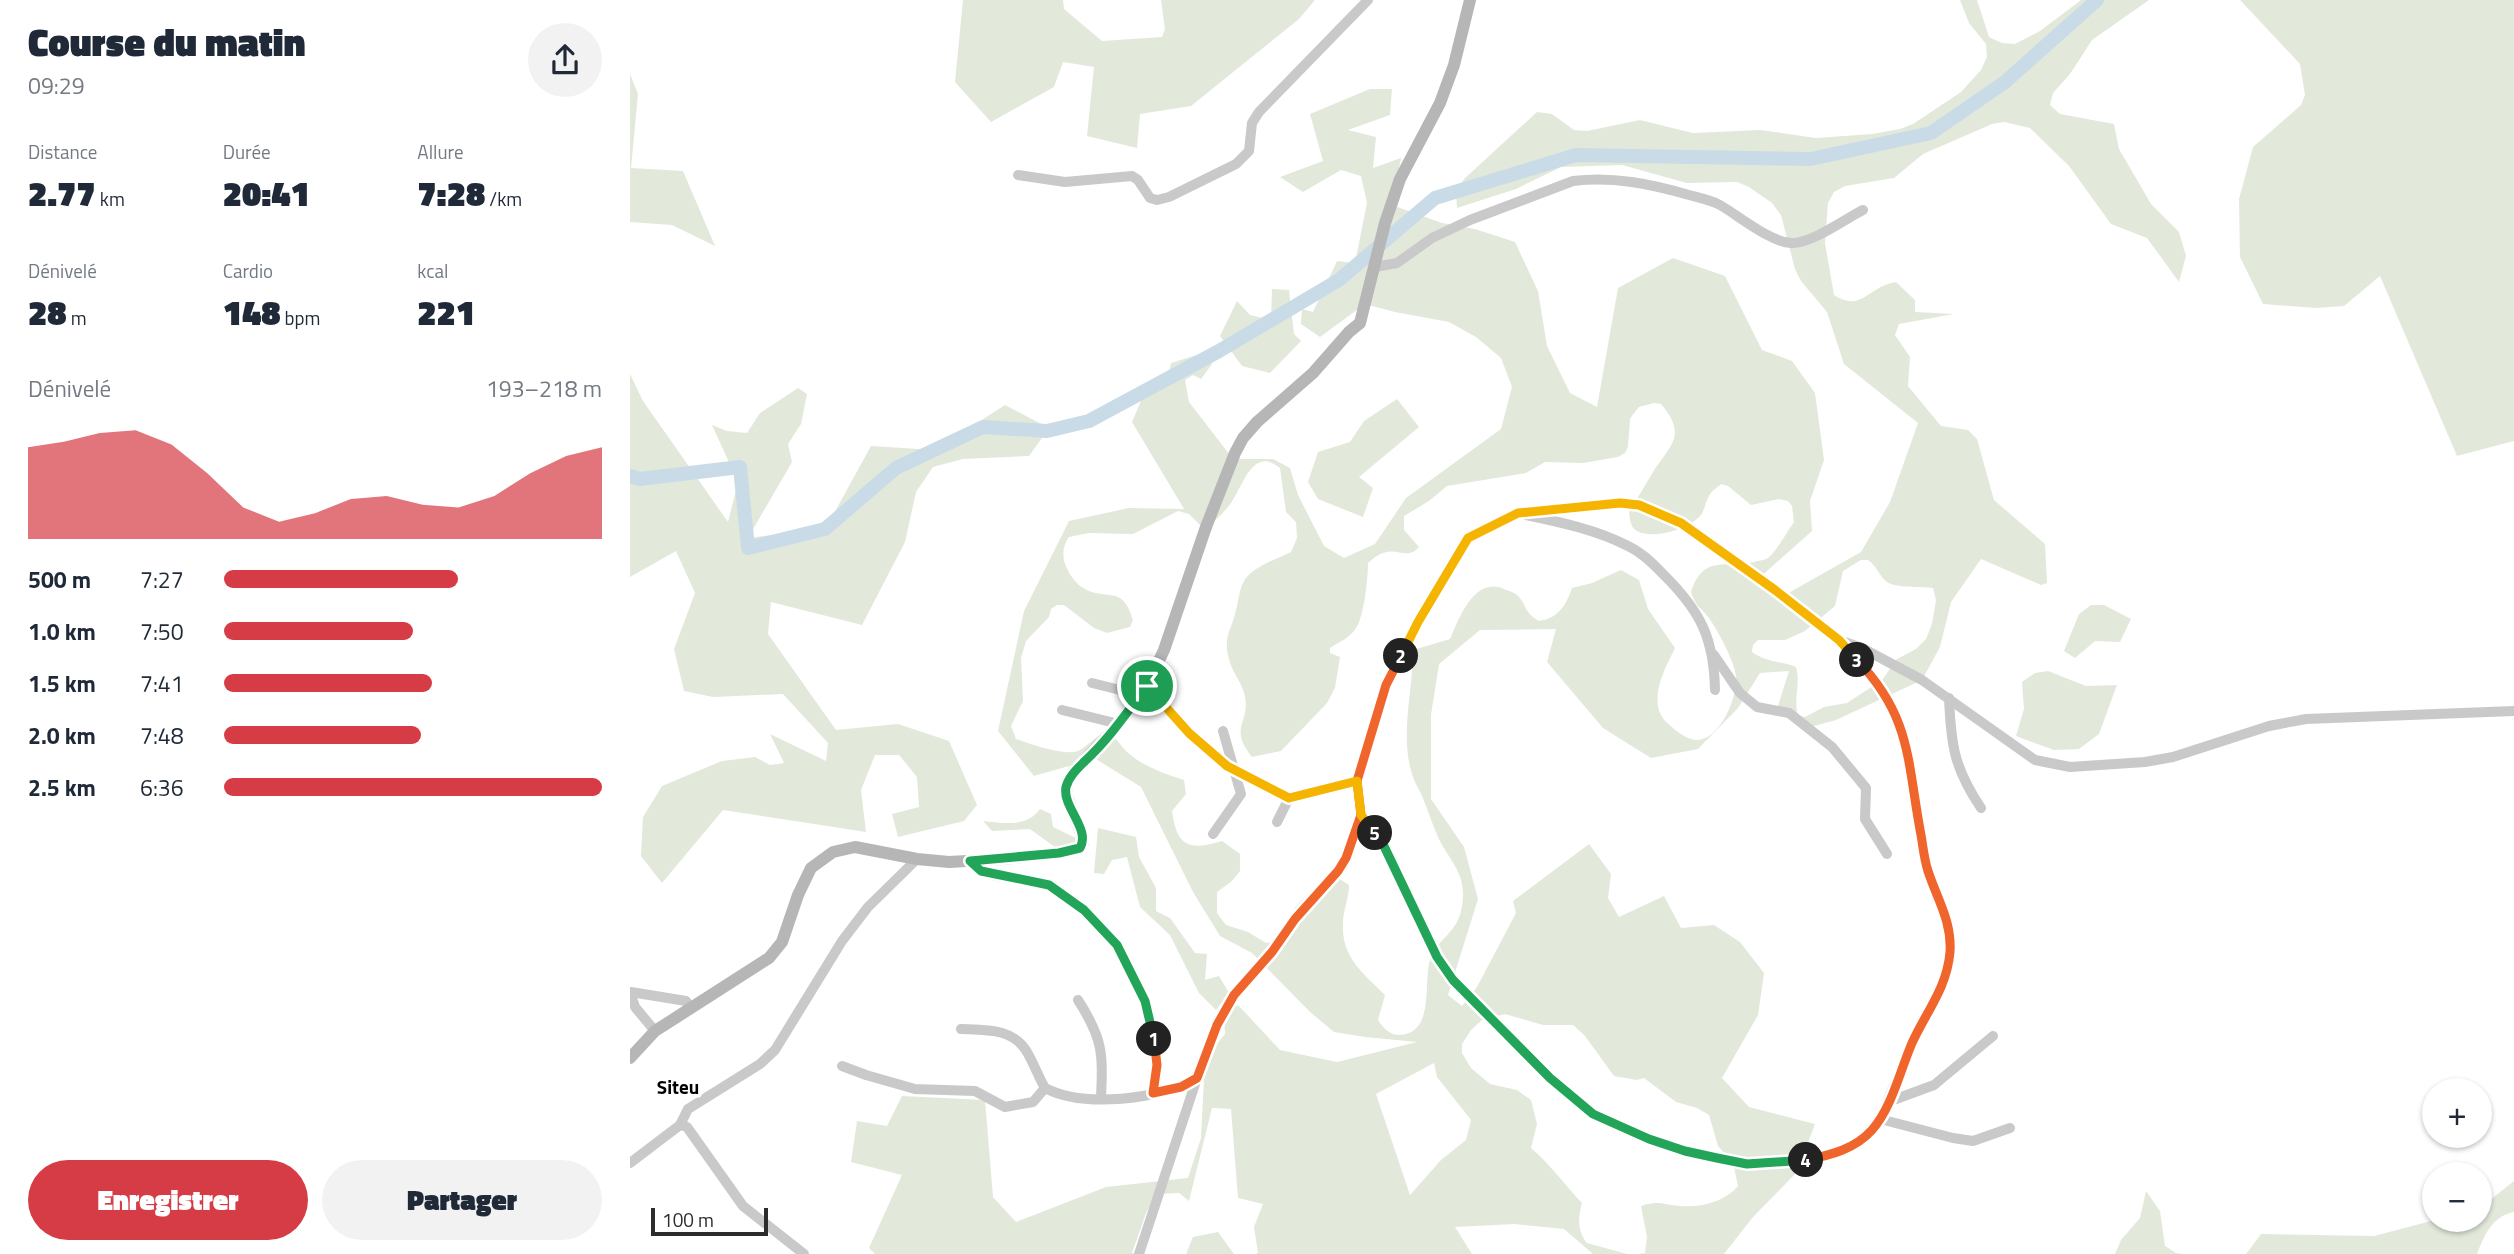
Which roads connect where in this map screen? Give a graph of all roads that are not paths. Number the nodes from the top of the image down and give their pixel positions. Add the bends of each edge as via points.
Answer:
1 (1368, 0) edge
2 (1470, 0) edge
3 (1018, 175) dead end
4 (1863, 210) dead end
5 (1375, 267) junction
6 (1518, 513) junction
7 (1839, 640) junction
8 (1712, 652) junction
9 (1092, 683) dead end
10 (1715, 690) dead end
11 (1143, 691) junction
12 (1949, 698) junction
13 (1062, 710) dead end
14 (2514, 711) edge
15 (1119, 724) junction
16 (1223, 731) dead end
17 (1236, 772) junction
18 (1357, 781) junction
19 (1289, 798) junction
20 (1981, 808) dead end
21 (1361, 815) junction
22 (1277, 822) dead end
23 (1213, 834) dead end
24 (1887, 854) dead end
25 (916, 859) junction
26 (970, 861) junction
27 (630, 992) edge
28 (1079, 1000) dead end
29 (690, 1007) junction
30 (961, 1029) dead end
31 (655, 1031) junction
32 (1993, 1036) dead end
33 (630, 1058) edge
34 (842, 1066) dead end
35 (1197, 1078) junction
36 (1045, 1088) junction
37 (1153, 1093) junction
38 (1101, 1098) junction
39 (1888, 1102) junction
40 (1880, 1119) junction
41 (680, 1125) junction
42 (2010, 1128) dead end
43 (630, 1163) edge
44 (804, 1254) edge
45 (1139, 1254) edge

1 - 3 street via 1259,112 1252,123 1249,151 1236,164 1157,200 1132,176 1065,183
2 - 5 street via 1454,65 1440,103 1400,179
4 - 5 street via 1805,241 1792,243 1779,241 1713,202 1632,182 1573,181 1470,220 1397,263
5 - 11 street via 1360,323 1243,438 1164,650
6 - 7 street via 1620,503 1657,511 1681,523
6 - 8 street via 1591,531 1635,550 1684,595 1702,619
6 - 18 street via 1468,538 1386,685
7 - 12 street via 1881,658
7 - 39 street via 1872,675 1898,716 1927,870 1949,932 1947,974
8 - 10 street
8 - 24 street via 1740,693 1757,707 1789,713 1832,747 1866,788 1866,819
9 - 11 street
11 - 15 street
11 - 17 street
12 - 14 street via 2035,760 2070,767 2174,757 2269,726 2306,719
12 - 20 street via 1957,765
13 - 15 street
15 - 26 street via 1067,783 1066,794 1083,843 1080,848
16 - 17 street
17 - 19 street
17 - 23 street via 1241,794
18 - 19 street
18 - 21 street
19 - 22 street
21 - 35 street via 1338,871 1225,1009
21 - 40 street via 1383,844 1437,957 1453,980 1550,1078 1593,1114 1685,1151 1747,1164 1828,1155 1859,1141
25 - 26 street
25 - 29 street via 855,847 822,859 804,880 782,942 769,958
25 - 41 street via 842,941 775,1050 688,1109
26 - 37 street via 981,871 1049,885 1084,910 1117,945 1145,1001 1151,1025 1157,1065
27 - 29 street via 686,1001
27 - 31 street via 635,1007
28 - 38 street via 1101,1049
29 - 31 street
30 - 36 street via 994,1030 1017,1041
31 - 33 street
32 - 39 street via 1934,1085
34 - 36 street via 915,1089 975,1091 1005,1107 1032,1102
35 - 37 street
35 - 45 street
36 - 38 street via 1070,1098
37 - 38 street
39 - 40 street
40 - 42 street via 1973,1141
41 - 43 street
41 - 44 street via 687,1127 743,1206

